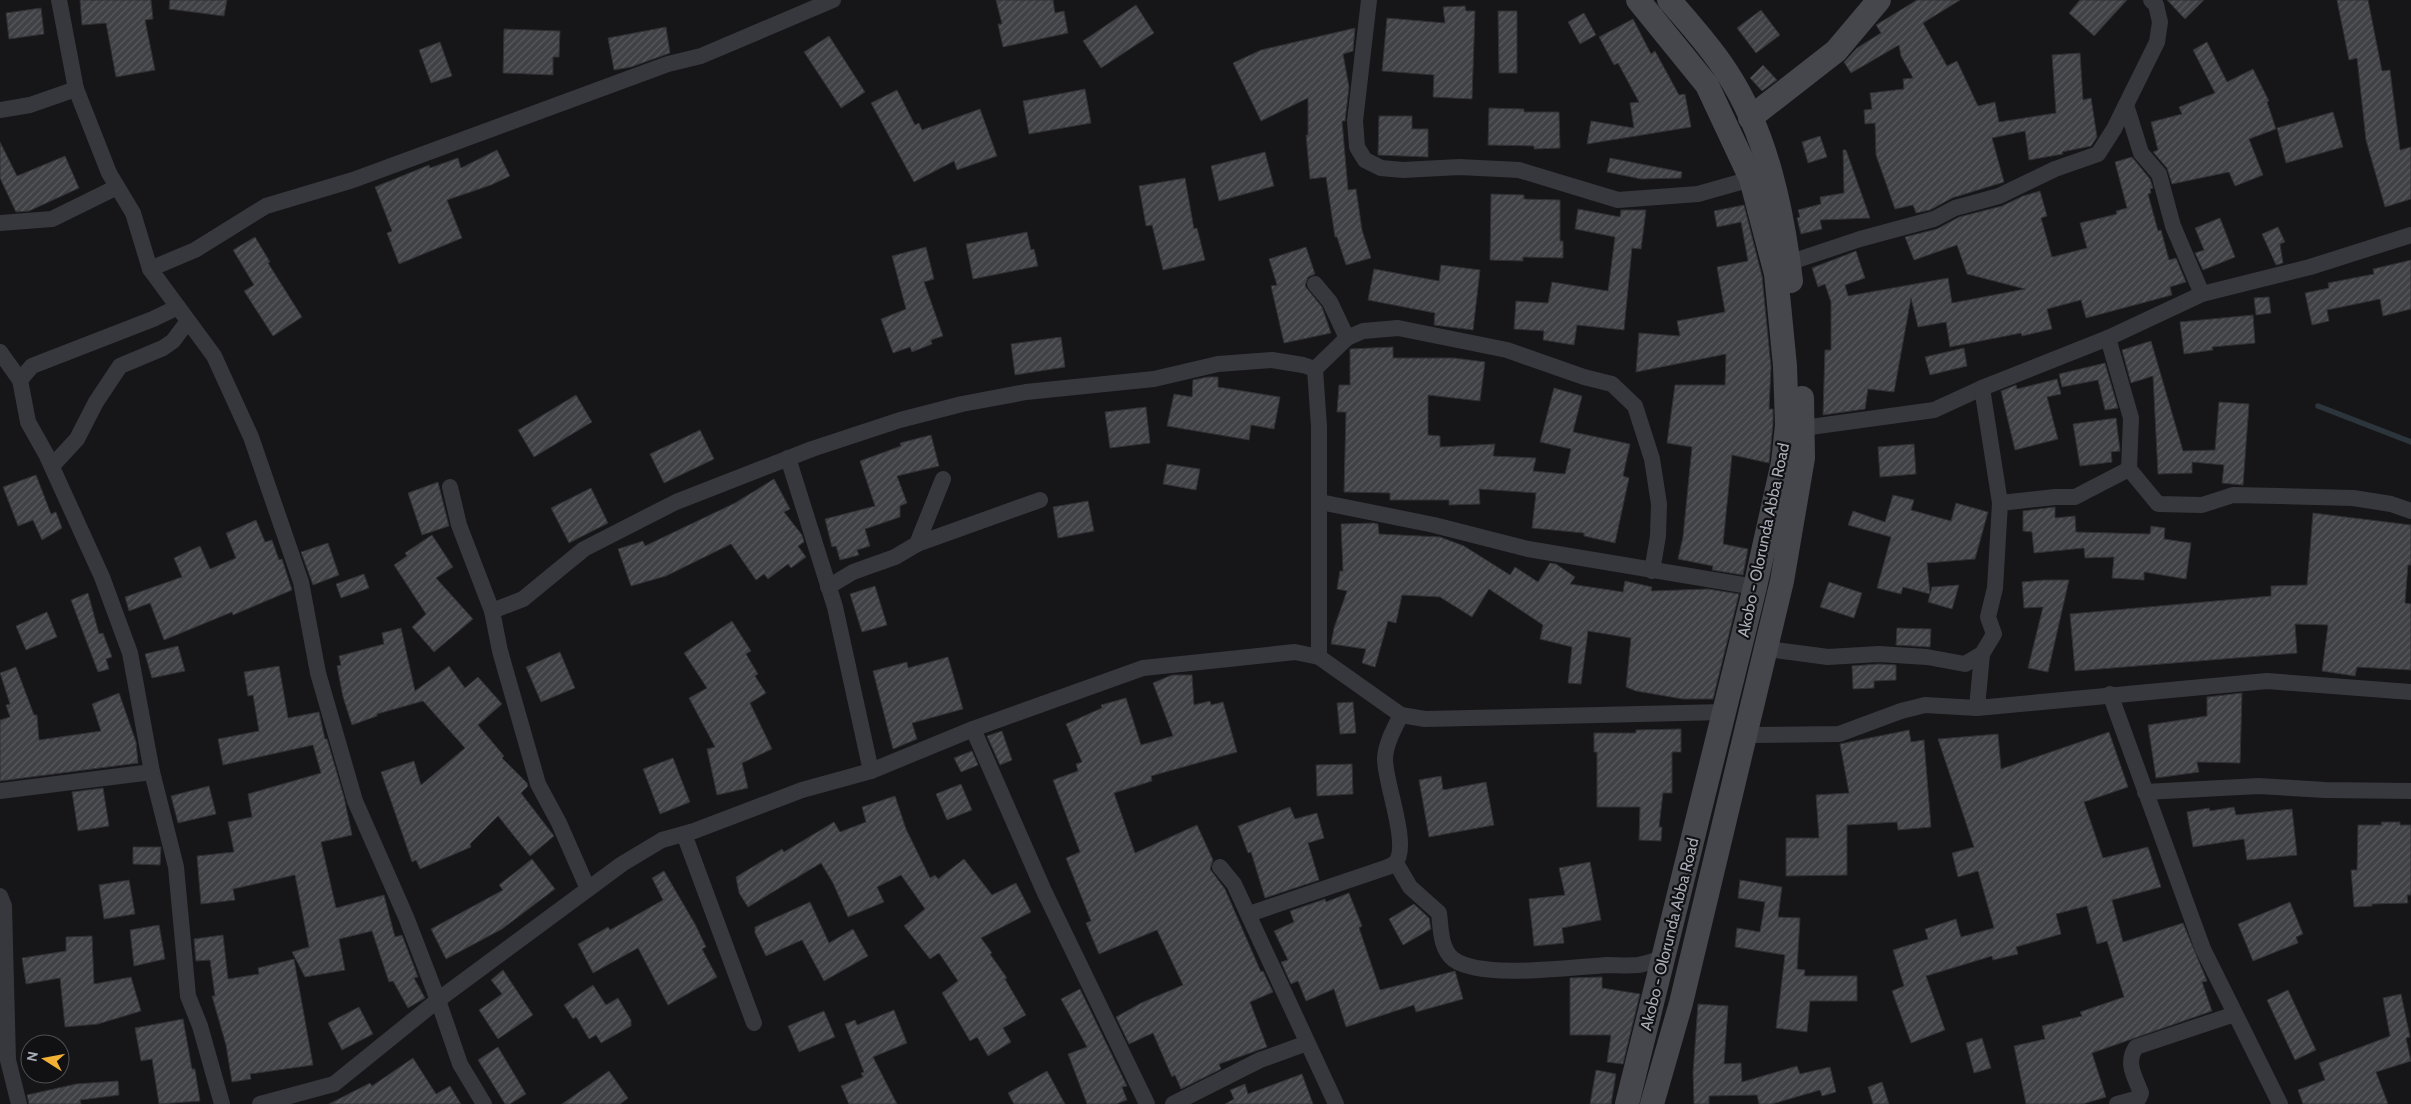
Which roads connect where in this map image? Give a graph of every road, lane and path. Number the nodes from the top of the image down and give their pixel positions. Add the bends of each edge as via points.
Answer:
1 (59, 0) edge
2 (833, 0) edge
3 (1369, 0) edge
4 (1638, 0) edge
5 (1669, 0) edge
6 (1880, 0) edge
7 (2151, 0) edge
8 (76, 89) junction
9 (2126, 105) junction
10 (0, 110) edge
11 (1750, 118) junction
12 (1751, 178) junction
13 (117, 187) junction
14 (0, 223) edge
15 (2411, 236) edge
16 (1788, 263) junction
17 (150, 269) junction
18 (1315, 284) dead end
19 (2202, 294) junction
20 (178, 307) junction
21 (188, 321) junction
22 (1347, 338) junction
23 (2108, 338) junction
24 (0, 352) edge
25 (1315, 369) junction
26 (20, 380) junction
27 (1982, 388) junction
28 (1803, 428) junction
29 (788, 458) junction
30 (52, 466) junction
31 (2129, 469) junction
32 (943, 479) dead end
33 (450, 487) dead end
34 (1040, 500) dead end
35 (1320, 502) junction
36 (2000, 503) junction
37 (2411, 511) edge
38 (917, 544) junction
39 (1652, 571) junction
40 (828, 586) junction
41 (1755, 587) junction
42 (492, 611) junction
43 (1767, 648) junction
44 (1982, 654) junction
45 (1319, 657) junction
46 (2411, 692) edge
47 (2110, 694) junction
48 (1977, 708) junction
49 (1724, 712) junction
50 (1401, 715) junction
51 (973, 729) junction
52 (1746, 735) junction
53 (871, 771) junction
54 (152, 772) junction
55 (0, 791) edge
56 (2411, 791) edge
57 (2145, 792) junction
58 (684, 834) junction
59 (1396, 862) junction
60 (1220, 867) dead end
61 (588, 889) junction
62 (0, 896) edge
63 (1249, 914) junction
64 (1663, 958) junction
65 (438, 1000) junction
66 (2235, 1014) junction
67 (754, 1023) dead end
68 (1306, 1043) junction
69 (19, 1104) edge
70 (222, 1104) edge
71 (260, 1104) edge
72 (484, 1104) edge
73 (1147, 1104) edge
74 (1174, 1104) edge
75 (1336, 1104) edge
76 (1627, 1104) edge
77 (1652, 1104) edge
78 (2117, 1104) edge
79 (2280, 1104) edge

1 - 8 street
2 - 17 street via 701,56 668,64 353,180 266,206 195,250
3 - 12 street via 1355,121 1356,147 1365,160 1381,168 1519,170 1618,200 1698,194
4 - 12 main road, Akobo - Olorunda Abba Road via 1707,85
5 - 11 main road, Akobo - Olorunda Abba Road via 1727,72
6 - 11 main road via 1836,51
7 - 9 street via 2156,5 2160,22 2157,42
8 - 10 street via 30,105
8 - 13 street
9 - 16 street via 2098,154 2055,169 1999,196 1955,208 1934,219
9 - 19 street via 2141,153 2159,174 2173,226
11 - 16 main road, Akobo - Olorunda Abba Road via 1773,178 1786,235
12 - 41 main road, Akobo - Olorunda Abba Road via 1776,274 1787,425 1783,462
13 - 14 street via 52,219
13 - 17 street via 132,213
15 - 19 street via 2310,267
16 - 28 main road, Akobo - Olorunda Abba Road via 1801,365
17 - 20 street
18 - 22 street via 1330,302
19 - 23 street
20 - 21 street
20 - 26 street via 32,366
21 - 30 street via 168,344 120,366 77,439
21 - 65 street via 214,356 251,437 301,582 318,673 356,801
22 - 25 street
22 - 39 street via 1363,331 1398,328 1507,350 1612,384 1634,406 1652,459 1659,504
23 - 27 street
23 - 31 street via 2131,418
24 - 26 street
25 - 29 street via 1272,360 1218,364 1154,379 1026,392 900,420
25 - 35 street
26 - 30 street via 28,422
27 - 28 street via 1934,410
27 - 36 street
28 - 43 main road, Akobo - Olorunda Abba Road via 1803,458
29 - 40 street
29 - 42 street via 676,502 584,549 523,599
30 - 54 street via 105,585 130,652
31 - 36 street via 2075,497
31 - 37 street via 2158,504 2202,505 2233,495 2353,498
32 - 38 street
33 - 42 street via 459,525
34 - 38 street
35 - 39 street via 1434,524 1528,549
35 - 45 street
36 - 44 street via 1995,588 1988,617 1994,634
38 - 40 street via 895,558 853,572
39 - 41 street
40 - 53 street
41 - 49 main road, Akobo - Olorunda Abba Road
42 - 61 street via 500,651 538,784
43 - 44 street via 1828,657 1879,654 1927,657 1965,664
43 - 52 main road, Akobo - Olorunda Abba Road
44 - 48 street
45 - 50 street
45 - 51 street via 1295,652 1143,668
46 - 47 street via 2268,681
47 - 48 street
47 - 57 street
48 - 52 street via 1925,705 1839,734
49 - 50 street via 1425,719
49 - 64 main road, Akobo - Olorunda Abba Road
50 - 59 street via 1387,744 1385,759 1388,788 1399,829 1400,852
51 - 53 street
51 - 73 street via 1044,891
52 - 77 main road, Akobo - Olorunda Abba Road via 1681,1003
53 - 58 street via 802,790
54 - 55 street
54 - 70 street via 176,867 188,996
56 - 57 street via 2259,786
57 - 66 street via 2202,950
58 - 61 street via 662,840
58 - 67 street
59 - 63 street
59 - 64 street via 1410,887 1439,913 1444,948 1454,959 1469,966 1558,969 1638,965
60 - 63 street via 1234,884
61 - 65 street
62 - 69 street via 4,906 8,1060
63 - 68 street
64 - 76 main road, Akobo - Olorunda Abba Road
65 - 71 street via 334,1084
65 - 72 street via 460,1064
66 - 78 street via 2136,1047 2130,1063 2139,1098
66 - 79 street
68 - 74 street via 1260,1060
68 - 75 street

